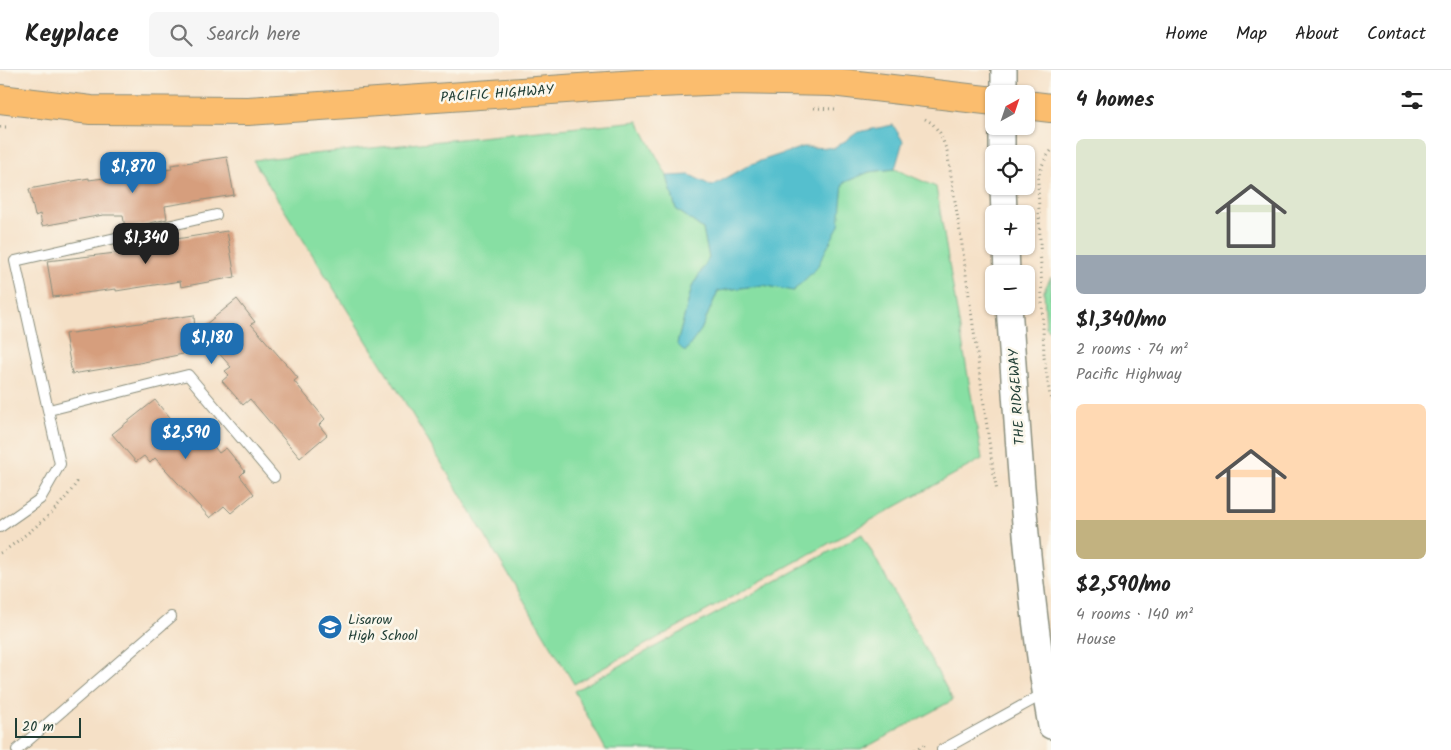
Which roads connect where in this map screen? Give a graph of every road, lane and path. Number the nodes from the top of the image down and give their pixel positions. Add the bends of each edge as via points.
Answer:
1 (1004, 70) edge
2 (1004, 85) edge
3 (0, 99) edge
4 (985, 100) edge
5 (1035, 106) edge
6 (1051, 108) edge
7 (947, 151) dead end
8 (1051, 151) edge
9 (216, 215) dead end
10 (1010, 315) edge
11 (1051, 402) edge
12 (49, 410) junction
13 (274, 477) dead end
14 (1023, 488) junction
15 (998, 498) dead end
16 (0, 527) edge
17 (1051, 598) edge
18 (171, 617) dead end
19 (1049, 700) edge
20 (1051, 726) edge
21 (932, 741) dead end
22 (17, 750) edge
23 (915, 750) edge
24 (942, 750) edge

1 - 2 street
3 - 4 main road, PACIFIC HIGHWAY via 91,110 248,111 729,80 832,82
5 - 6 main road
7 - 15 path
8 - 11 path via 1044,159 1038,181 1044,357
9 - 12 lane via 15,261
10 - 14 street, THE RIDGEWAY
12 - 13 lane via 188,375
12 - 16 lane via 60,464 40,499
14 - 17 street, THE RIDGEWAY
14 - 19 street, THE RIDGEWAY via 1036,623
18 - 22 lane
19 - 20 street, THE RIDGEWAY
19 - 24 lane via 1036,698
21 - 23 path

